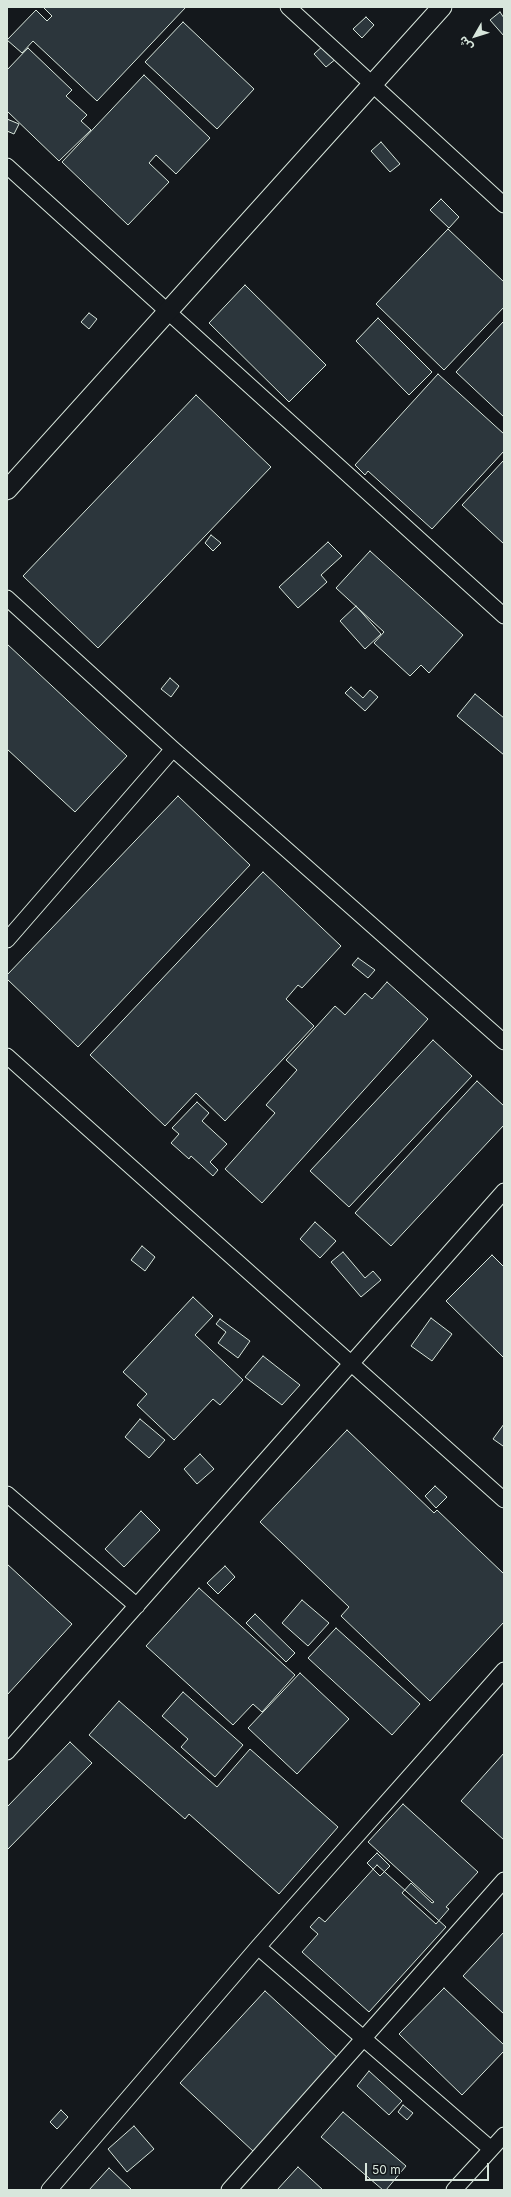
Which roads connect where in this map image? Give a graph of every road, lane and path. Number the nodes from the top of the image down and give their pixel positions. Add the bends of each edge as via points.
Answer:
1 (288, 7) edge
2 (442, 7) edge
3 (371, 84) junction
4 (7, 166) edge
5 (504, 205) edge
6 (169, 312) junction
7 (7, 490) edge
8 (7, 598) edge
9 (504, 616) edge
10 (173, 749) junction
11 (7, 940) edge
12 (504, 1042) edge
13 (7, 1056) edge
14 (504, 1191) edge
15 (352, 1362) junction
16 (7, 1494) edge
17 (504, 1500) edge
18 (137, 1606) junction
19 (504, 1670) edge
20 (7, 1752) edge
21 (504, 1880) edge
22 (258, 1947) junction
23 (364, 2038) junction
24 (504, 2135) edge
25 (491, 2149) junction
26 (49, 2190) edge
27 (229, 2190) edge
28 (454, 2190) edge

1 - 3 street
2 - 3 street
3 - 5 street
3 - 6 street
4 - 6 street
6 - 7 street
6 - 9 street
8 - 10 street
10 - 11 street
10 - 12 street
13 - 15 street
14 - 15 street
15 - 17 street
15 - 18 street
16 - 18 street
18 - 20 street
19 - 22 street
21 - 23 street
22 - 23 street
22 - 26 street
23 - 25 street
23 - 27 street
24 - 25 street
25 - 28 street

